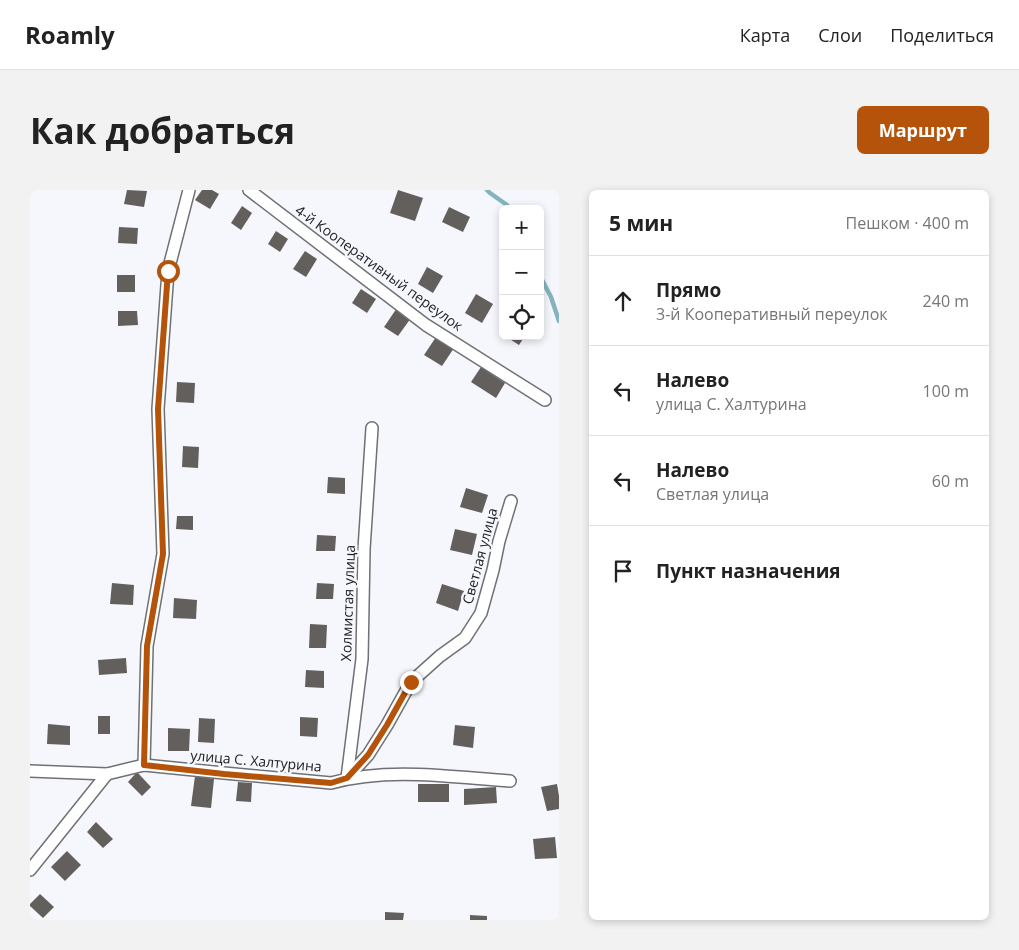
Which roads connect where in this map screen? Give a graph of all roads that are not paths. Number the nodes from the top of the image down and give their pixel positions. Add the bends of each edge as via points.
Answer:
1 (189, 190) edge
2 (249, 190) edge
3 (545, 400) dead end
4 (372, 428) dead end
5 (511, 501) dead end
6 (144, 765) junction
7 (30, 771) edge
8 (107, 774) junction
9 (347, 778) junction
10 (510, 781) dead end
11 (30, 870) edge

1 - 6 street via 168,271 158,409 163,554 147,646
2 - 3 street, 4-й Кооперативный переулок via 426,325
4 - 9 street, Холмистая улица via 364,548 362,659
5 - 9 street, Светлая улица via 481,613 465,638 411,682 368,755
6 - 8 street, улица С. Халтурина
6 - 9 street, улица С. Халтурина via 331,783
7 - 8 street, улица С. Халтурина
8 - 11 street
9 - 10 street, улица С. Халтурина via 398,774

